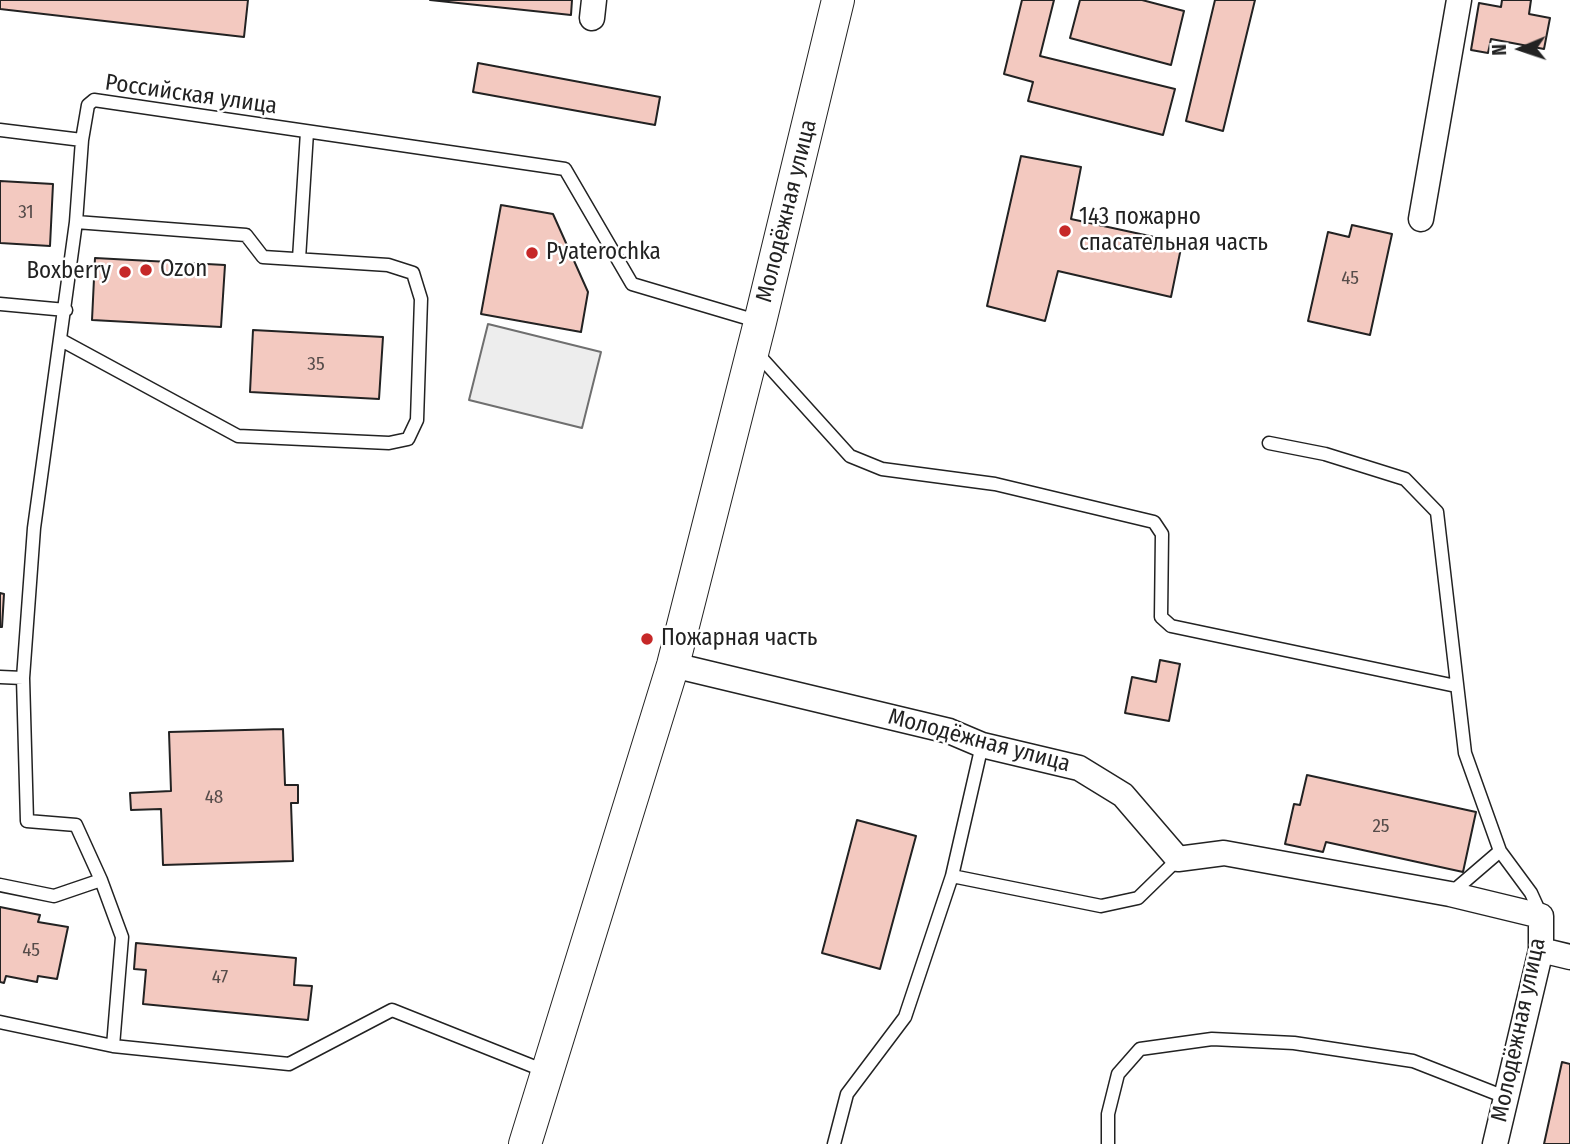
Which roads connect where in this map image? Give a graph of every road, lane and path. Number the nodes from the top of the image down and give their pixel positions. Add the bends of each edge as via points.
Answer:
1 (838, 0) edge
2 (1459, 0) edge
3 (0, 130) edge
4 (307, 132) junction
5 (82, 140) junction
6 (1421, 219) dead end
7 (76, 222) junction
8 (299, 259) junction
9 (0, 304) edge
10 (66, 310) junction
11 (757, 336) junction
12 (61, 340) junction
13 (1269, 443) dead end
14 (673, 665) junction
15 (0, 677) edge
16 (23, 678) junction
17 (1455, 686) junction
18 (982, 745) junction
19 (1500, 852) junction
20 (1178, 859) junction
21 (952, 876) junction
22 (101, 880) junction
23 (0, 885) edge
24 (1450, 894) junction
25 (1541, 916) junction
26 (1541, 950) junction
27 (1570, 957) edge
28 (0, 1022) edge
29 (113, 1046) junction
30 (547, 1072) junction
31 (1506, 1097) junction
32 (525, 1144) edge
33 (834, 1144) edge
34 (1108, 1144) edge
35 (1495, 1144) edge

1 - 11 street, Молодёжная улица
2 - 6 street
3 - 5 lane
4 - 5 lane, Российская улица via 94,100 88,105
4 - 8 lane
4 - 11 lane, Российская улица via 565,169 632,284
5 - 7 lane, Российская улица
7 - 8 lane via 246,235 263,257
7 - 10 lane, Российская улица
8 - 12 lane via 388,265 413,273 421,299 417,420 408,439 389,443 238,436
9 - 10 lane
10 - 12 lane, Российская улица
11 - 14 street, Молодёжная улица
11 - 17 lane via 850,456 882,469 995,484 1154,522 1162,534 1161,617 1171,626
12 - 16 lane, Российская улица via 34,528
13 - 17 lane, Молодёжная улица via 1325,454 1405,479 1437,512
14 - 18 street, Молодёжная улица via 949,731
14 - 30 street, Молодёжная улица
15 - 16 lane
16 - 22 lane, Российская улица via 27,821 76,825
17 - 19 lane, Молодёжная улица via 1465,753
18 - 20 street, Молодёжная улица via 1079,768 1123,795
18 - 21 lane
19 - 24 lane
19 - 25 lane, Молодёжная улица via 1531,893
20 - 21 lane via 1138,898 1101,906
20 - 24 street, Молодёжная улица via 1224,853
21 - 33 lane via 905,1017 847,1094
22 - 23 lane via 54,896
22 - 29 lane via 122,937
24 - 25 street, Молодёжная улица
25 - 26 street, Молодёжная улица
26 - 27 street
26 - 31 street, Молодёжная улица
28 - 29 lane
29 - 30 lane via 289,1064 392,1010
30 - 32 street, Молодёжная улица
31 - 34 lane via 1413,1061 1294,1043 1212,1039 1140,1049 1118,1074 1108,1114
31 - 35 street, Молодёжная улица

